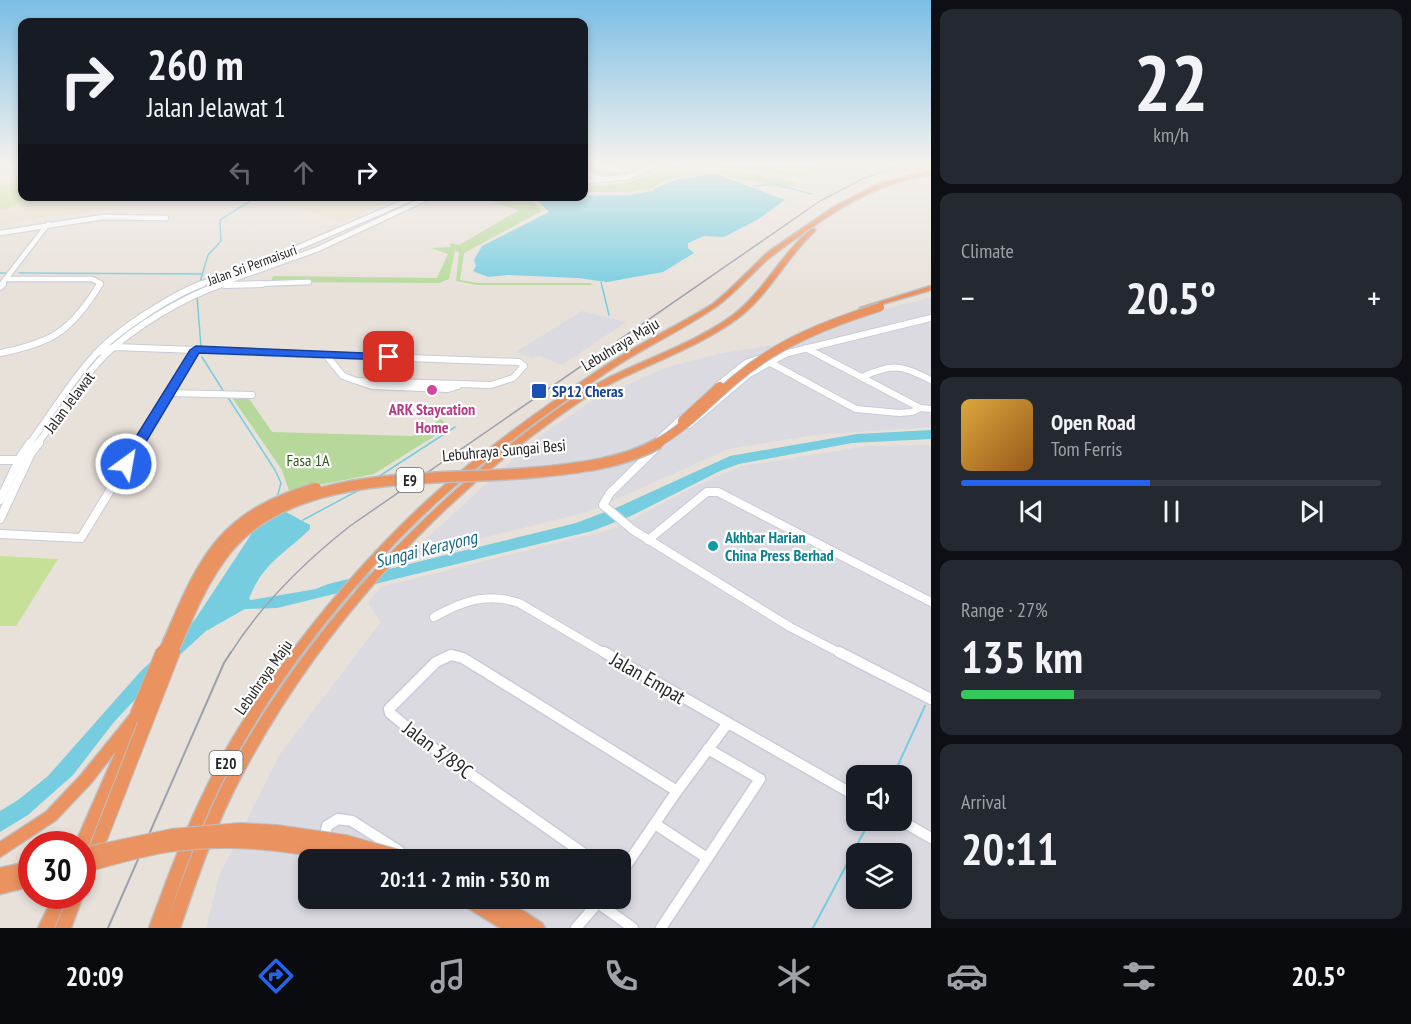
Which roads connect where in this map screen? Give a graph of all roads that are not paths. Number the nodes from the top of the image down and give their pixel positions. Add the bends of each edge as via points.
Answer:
1 (394, 206) edge
2 (410, 206) edge
3 (837, 206) edge
4 (849, 206) edge
5 (166, 218) dead end
6 (48, 224) junction
7 (345, 228) junction
8 (356, 232) junction
9 (0, 233) edge
10 (7, 279) junction
11 (309, 282) dead end
12 (217, 285) junction
13 (0, 287) edge
14 (931, 292) edge
15 (149, 313) junction
16 (159, 316) junction
17 (931, 318) edge
18 (113, 344) junction
19 (806, 348) junction
20 (196, 350) junction
21 (0, 353) edge
22 (787, 353) junction
23 (325, 354) junction
24 (345, 355) junction
25 (769, 362) junction
26 (333, 363) junction
27 (862, 377) junction
28 (931, 380) edge
29 (170, 393) junction
30 (252, 395) dead end
31 (920, 408) junction
32 (931, 409) edge
33 (651, 452) junction
34 (0, 460) edge
35 (22, 460) junction
36 (0, 500) edge
37 (0, 519) edge
38 (0, 534) edge
39 (648, 540) junction
40 (931, 602) edge
41 (434, 616) dead end
42 (333, 617) junction
43 (931, 699) edge
44 (137, 715) junction
45 (727, 724) junction
46 (708, 749) junction
47 (846, 790) edge
48 (677, 791) junction
49 (655, 824) junction
50 (912, 827) edge
51 (88, 831) edge
52 (931, 838) edge
53 (96, 848) edge
54 (0, 849) edge
55 (305, 849) edge
56 (328, 849) edge
57 (376, 849) edge
58 (393, 849) edge
59 (577, 849) edge
60 (96, 851) edge
61 (707, 858) junction
62 (631, 859) edge
63 (96, 863) edge
64 (18, 871) edge
65 (0, 875) edge
66 (18, 882) edge
67 (0, 887) edge
68 (55, 909) edge
69 (71, 909) edge
70 (476, 909) edge
71 (483, 909) edge
72 (507, 909) edge
73 (514, 909) edge
74 (593, 909) edge
75 (610, 909) edge
76 (46, 928) edge
77 (63, 928) edge
78 (157, 928) edge
79 (172, 928) edge
80 (509, 928) edge
81 (514, 928) edge
82 (537, 928) edge
83 (544, 928) edge
84 (576, 928) edge
85 (633, 928) edge
86 (661, 928) edge

1 - 7 street, Jalan Sri Permaisuri
2 - 8 street, Jalan Sri Permaisuri
3 - 42 highway, Lebuhraya Maju / E20 via 760,263 734,292 682,327 604,370 484,458 434,500 383,552
4 - 42 highway, Lebuhraya Maju / E20 via 787,255 756,300 739,314 708,335 630,370 577,400 492,462 395,551
5 - 6 street via 103,217
6 - 9 street
6 - 10 street
7 - 8 street via 346,232
7 - 15 street, Jalan Sri Permaisuri via 205,281
8 - 12 street, Jalan Sri Permaisuri
10 - 13 street
10 - 21 street via 92,279 99,283 58,337 44,344
11 - 12 street
12 - 16 street, Jalan Sri Permaisuri
14 - 44 highway, Lebuhraya Sungai Besi / E9, bridge via 842,315 795,337 744,366 670,430 631,450 564,464 334,483 299,492 268,506 229,534 209,557 160,657
14 - 53 highway, Lebuhraya Sungai Besi / E9, bridge via 838,321 791,342 753,365 670,437 632,455 584,467 328,489 269,513 225,549 205,579
15 - 16 street
15 - 18 street, Jalan Sri Permaisuri
16 - 18 street, Jalan Sri Permaisuri
17 - 19 street
18 - 20 street
18 - 35 street, Jalan Jelawat
18 - 35 street, Jalan Jelawat via 96,353
19 - 22 street
19 - 27 street
20 - 23 street
20 - 29 street
22 - 25 street
22 - 33 street via 759,357 733,371 657,440
23 - 24 street
23 - 26 street
24 - 26 street
24 - 26 street via 519,362 524,366 513,378 501,383 459,384 448,389 372,387 339,374
25 - 31 street via 856,409 912,412
25 - 33 street
27 - 28 street via 896,364
27 - 31 street
29 - 30 street
29 - 38 street via 81,538
31 - 32 street
33 - 39 street via 604,499 603,505
34 - 35 street
35 - 36 street
35 - 37 street
39 - 40 street via 707,492 718,492
39 - 43 street via 806,637
41 - 45 street, Jalan Empat via 479,596 506,597
42 - 78 highway, Lebuhraya Maju / E20 via 272,691 226,764
42 - 79 highway, Lebuhraya Maju / E20 via 232,777 205,836
44 - 51 highway
44 - 54 highway, Lebuhraya Sungai Besi / E9 via 51,816
45 - 46 street
45 - 47 street, Jalan Empat
46 - 48 street
46 - 61 street via 760,779
48 - 49 street
48 - 59 street, Jalan 3/89C via 463,658 451,655 436,662 390,713 426,743
49 - 61 street
49 - 62 street
50 - 52 street
55 - 63 highway, bridge via 262,841 224,840 167,846
56 - 58 street via 324,838 327,826 338,819 352,821
57 - 60 highway, bridge via 288,833 229,830 140,840
61 - 86 street
64 - 65 highway
66 - 67 highway
68 - 76 highway
69 - 77 highway
70 - 80 street
71 - 81 highway
72 - 82 highway
73 - 83 street
74 - 84 street
75 - 85 street

